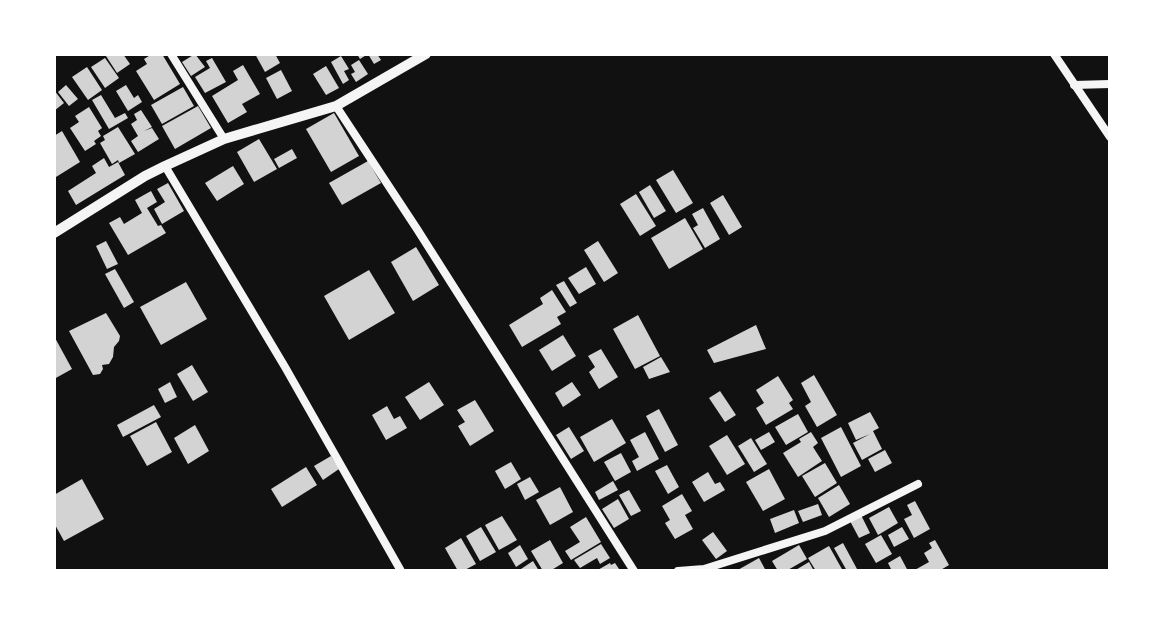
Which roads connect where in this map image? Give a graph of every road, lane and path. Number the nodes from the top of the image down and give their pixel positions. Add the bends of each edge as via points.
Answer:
1 (171, 54) edge
2 (426, 54) edge
3 (1054, 54) edge
4 (1110, 84) edge
5 (1074, 85) junction
6 (336, 106) junction
7 (1110, 137) edge
8 (224, 139) junction
9 (165, 166) junction
10 (54, 233) edge
11 (918, 484) dead end
12 (401, 571) edge
13 (634, 571) edge
14 (678, 571) edge

1 - 8 street
2 - 6 street
3 - 5 street
4 - 5 street
5 - 7 street
6 - 8 street
6 - 13 street
8 - 9 street
9 - 10 street
9 - 12 street
11 - 14 street via 825,531 704,569

